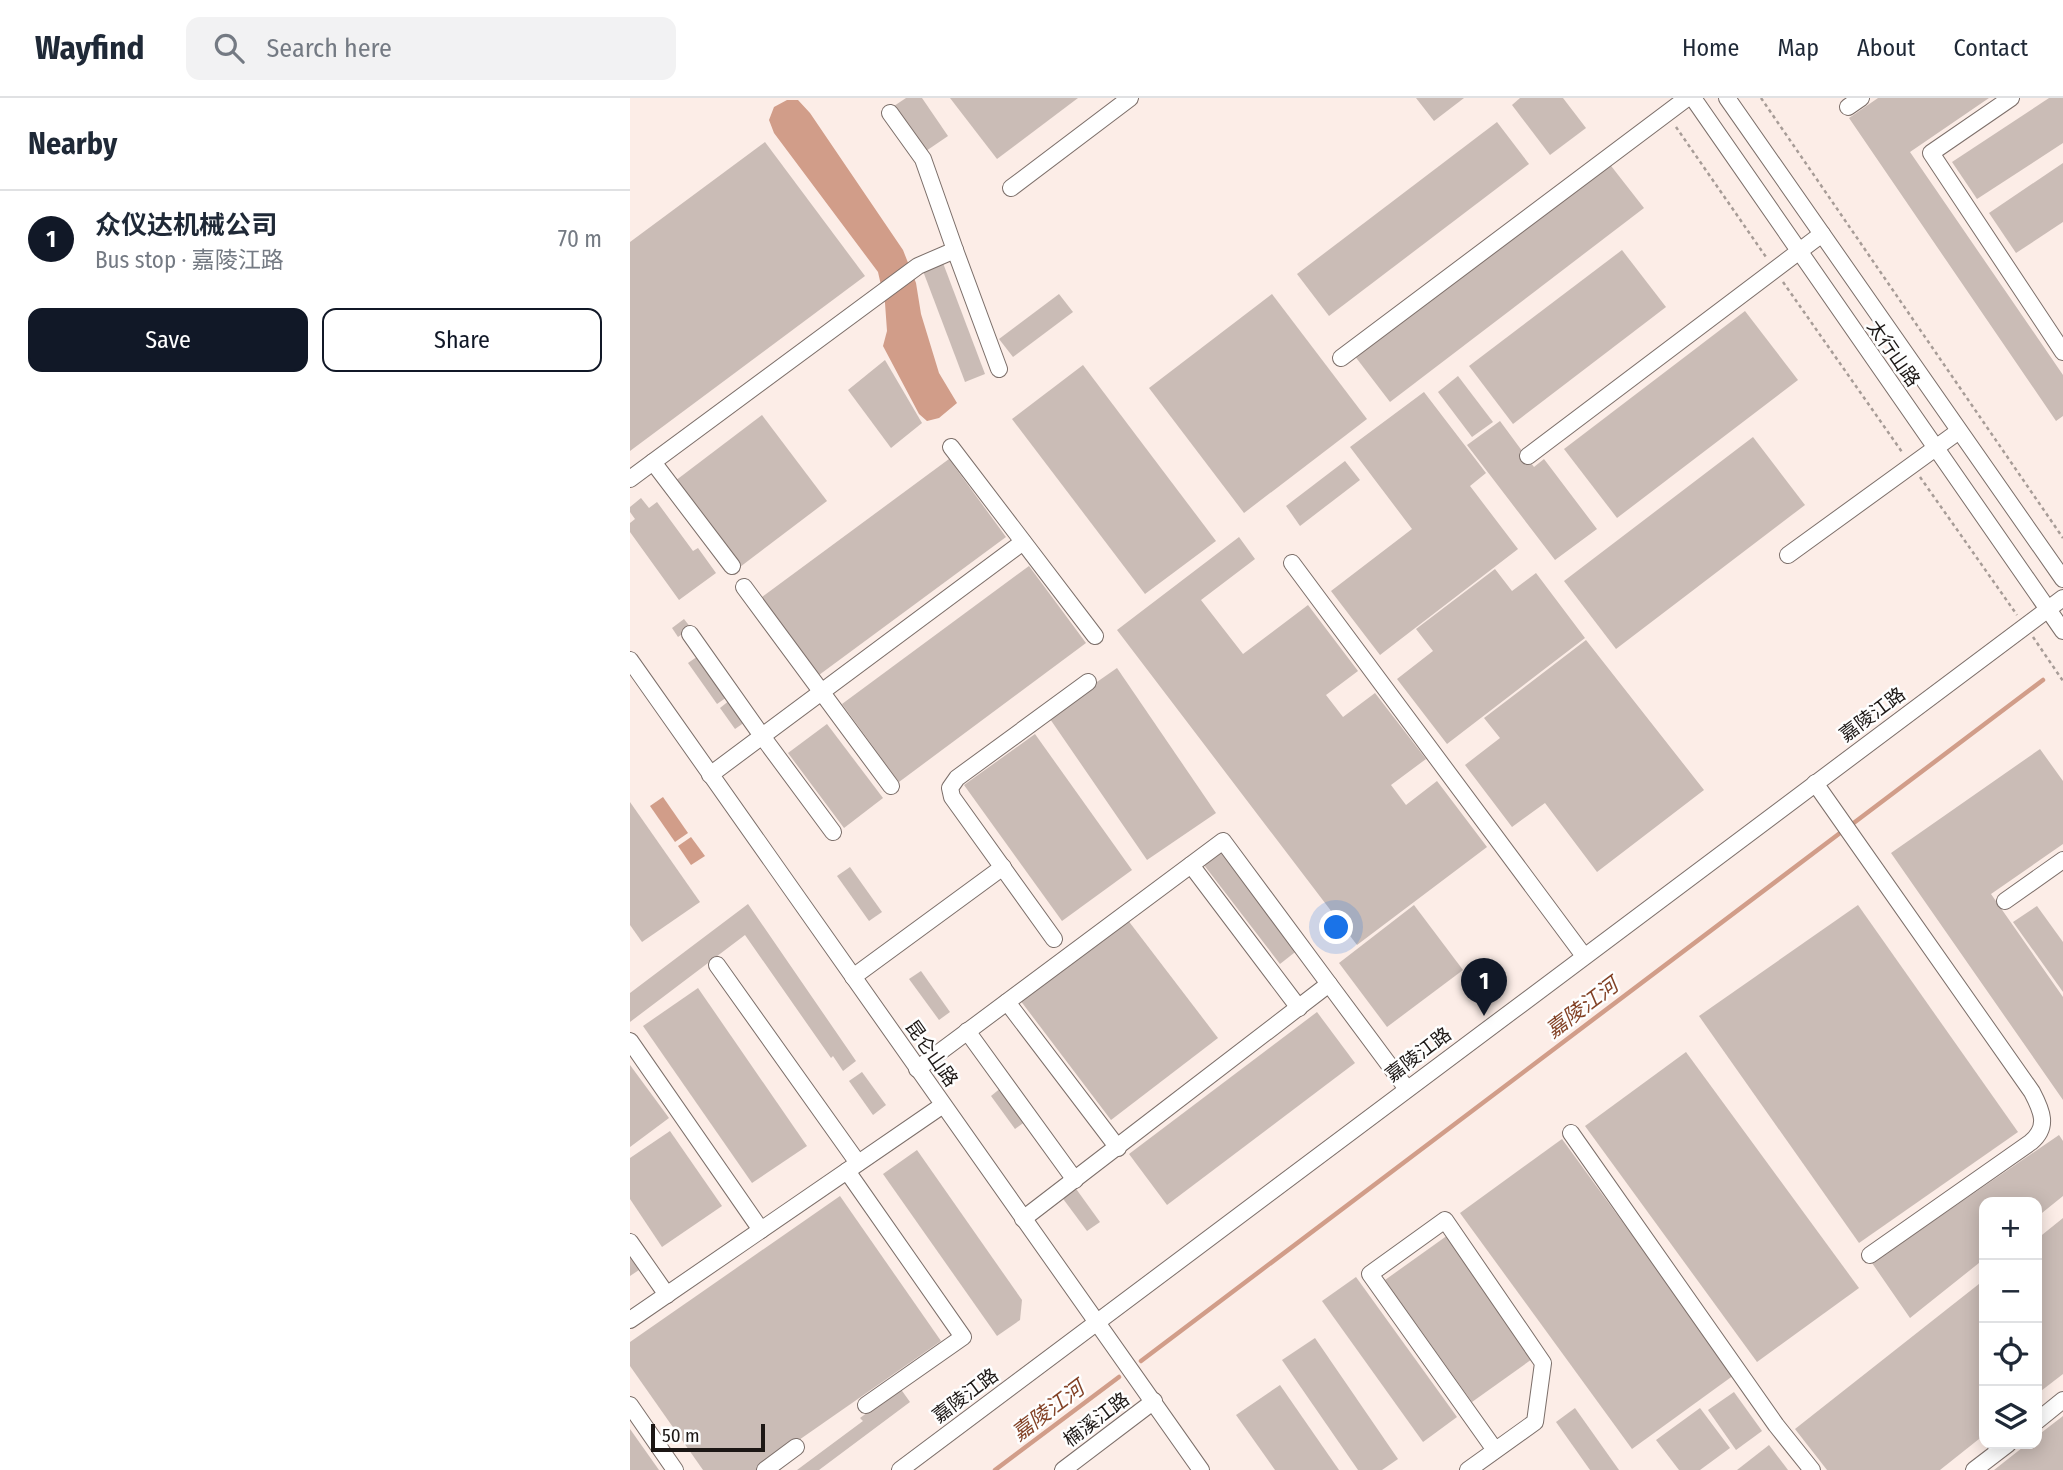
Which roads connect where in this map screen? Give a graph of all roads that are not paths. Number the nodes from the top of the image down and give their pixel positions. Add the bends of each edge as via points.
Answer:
1 (1130, 98) edge
2 (1687, 98) edge
3 (1693, 98) edge
4 (1727, 98) edge
5 (2011, 98) edge
6 (890, 113) dead end
7 (1011, 188) dead end
8 (1822, 234) junction
9 (955, 250) junction
10 (1799, 252) junction
11 (2063, 352) edge
12 (1341, 358) dead end
13 (999, 369) dead end
14 (1959, 431) junction
15 (951, 447) dead end
16 (1935, 449) junction
17 (1528, 456) dead end
18 (653, 462) junction
19 (630, 479) edge
20 (1023, 542) junction
21 (1788, 555) dead end
22 (1292, 563) dead end
23 (732, 566) dead end
24 (2063, 579) edge
25 (744, 587) dead end
26 (2063, 598) edge
27 (2048, 609) junction
28 (2063, 631) edge
29 (690, 634) dead end
30 (1096, 636) dead end
31 (630, 660) edge
32 (1088, 682) dead end
33 (822, 692) junction
34 (762, 736) junction
35 (710, 775) junction
36 (1815, 783) junction
37 (891, 786) dead end
38 (833, 832) dead end
39 (2063, 860) edge
40 (1191, 864) junction
41 (1003, 867) junction
42 (2006, 901) dead end
43 (1054, 939) dead end
44 (1584, 956) junction
45 (717, 965) dead end
46 (853, 977) junction
47 (1329, 984) junction
48 (1007, 1002) junction
49 (1299, 1008) junction
50 (967, 1031) junction
51 (630, 1041) edge
52 (917, 1069) junction
53 (1407, 1089) junction
54 (943, 1105) junction
55 (1571, 1133) dead end
56 (1118, 1148) junction
57 (853, 1167) junction
58 (1075, 1180) junction
59 (1023, 1219) junction
60 (761, 1230) junction
61 (630, 1242) edge
62 (1870, 1255) dead end
63 (667, 1295) junction
64 (630, 1320) edge
65 (1096, 1321) junction
66 (2063, 1400) edge
67 (1154, 1401) junction
68 (630, 1405) edge
69 (866, 1405) dead end
70 (2042, 1416) edge
71 (796, 1447) dead end
72 (2001, 1449) edge
73 (1495, 1450) junction
74 (675, 1470) edge
75 (765, 1470) edge
76 (900, 1470) edge
77 (1063, 1470) edge
78 (1201, 1470) edge
79 (1468, 1470) edge
80 (1812, 1470) edge
81 (1974, 1470) edge

1 - 7 street
2 - 12 street
3 - 10 street, 太行山路
4 - 8 street, 太行山路
5 - 11 street via 1931,153
6 - 9 street via 923,159
8 - 10 street
8 - 14 street, 太行山路
9 - 13 street
9 - 18 street via 918,265
10 - 16 street, 太行山路
10 - 17 street
14 - 16 street
14 - 24 street, 太行山路
15 - 20 street
16 - 21 street
16 - 27 street, 太行山路
18 - 19 street
18 - 23 street
20 - 30 street
20 - 33 street
22 - 44 street
25 - 33 street
26 - 27 street, 嘉陵江路
27 - 28 street, 太行山路
27 - 36 street, 嘉陵江路
29 - 34 street
31 - 35 street, 昆仑山路
32 - 41 street via 957,778 950,788
33 - 34 street
33 - 37 street
34 - 35 street
34 - 38 street
35 - 46 street, 昆仑山路
36 - 44 street, 嘉陵江路
36 - 62 street via 2032,1092 2043,1124 2031,1142
39 - 42 street
40 - 47 street via 1223,841
40 - 48 street
40 - 49 street
41 - 43 street
41 - 46 street
44 - 53 street, 嘉陵江路
45 - 57 street
46 - 52 street, 昆仑山路
47 - 49 street
47 - 53 street
48 - 50 street
48 - 56 street
49 - 56 street
50 - 52 street
50 - 58 street
51 - 60 street
52 - 54 street, 昆仑山路
53 - 65 street, 嘉陵江路
54 - 57 street
54 - 59 street, 昆仑山路
55 - 80 street
56 - 58 street
57 - 60 street
57 - 69 street via 963,1337
58 - 59 street
59 - 65 street, 昆仑山路
60 - 63 street
61 - 63 street
63 - 64 street
65 - 67 street, 昆仑山路
65 - 76 street, 嘉陵江路
66 - 70 street
67 - 77 street, 楠溪江路
67 - 78 street, 昆仑山路
68 - 74 street
71 - 75 street
72 - 81 street
73 - 73 street via 1535,1422 1543,1363 1445,1220 1370,1274
73 - 79 street

